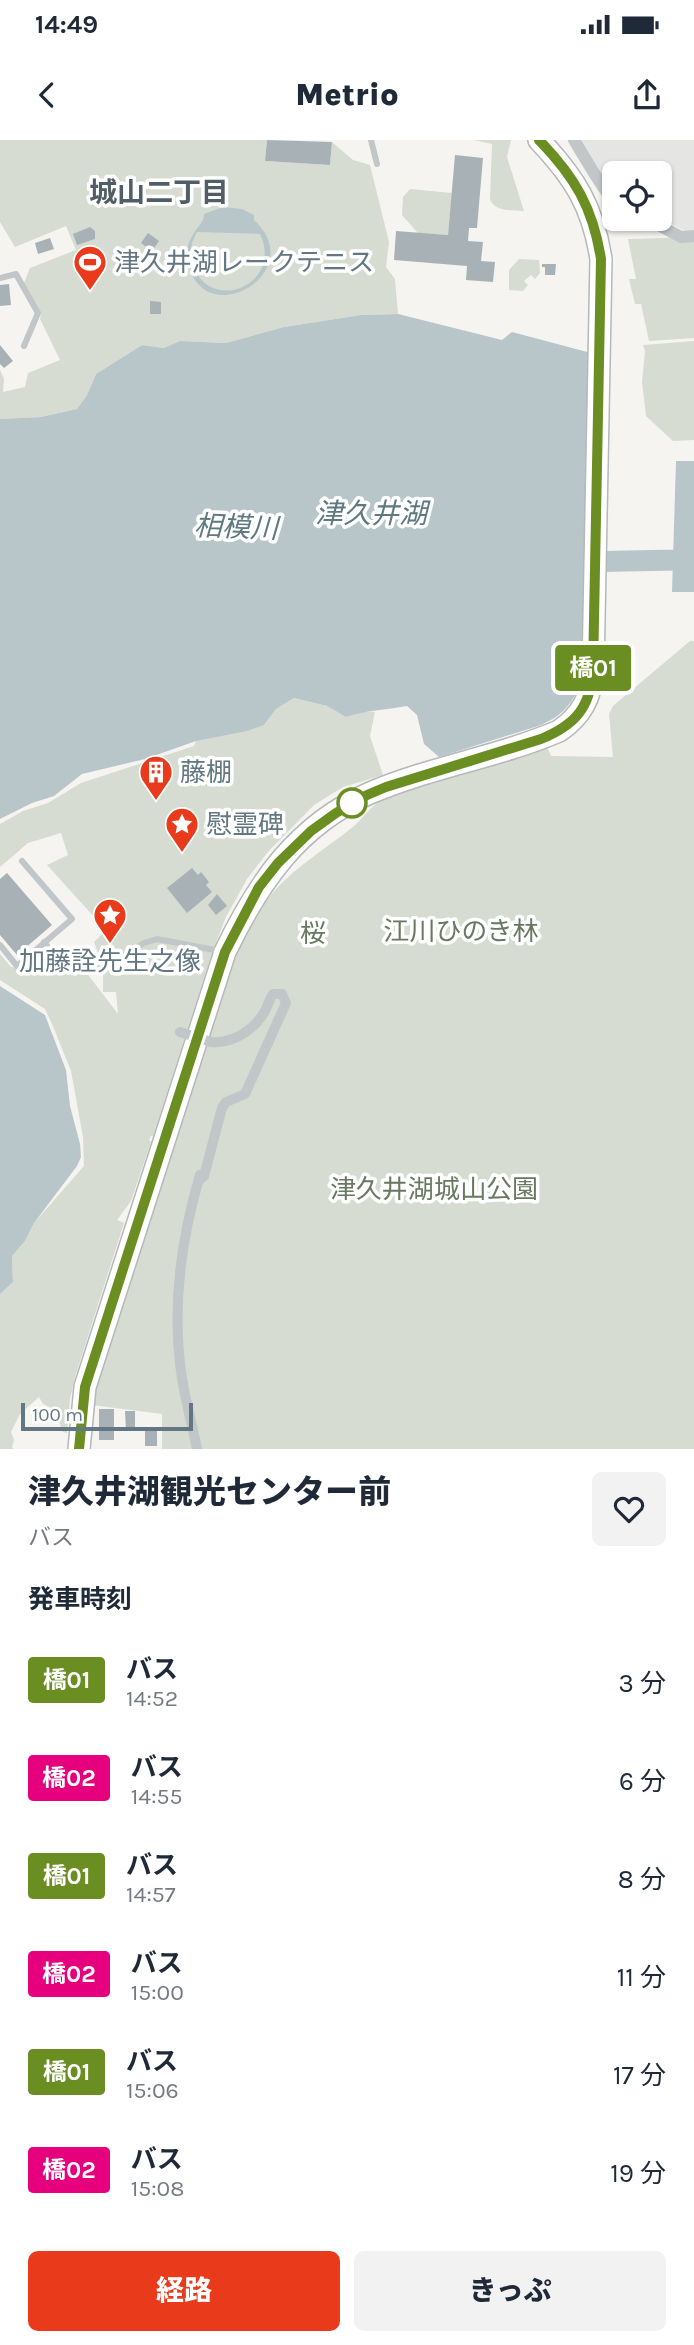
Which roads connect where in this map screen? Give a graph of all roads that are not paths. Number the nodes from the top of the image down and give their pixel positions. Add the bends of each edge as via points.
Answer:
1 (371, 140) edge
2 (539, 140) edge
3 (573, 140) edge
4 (377, 164) dead end
5 (602, 185) edge
6 (670, 231) edge
7 (694, 236) edge
8 (0, 278) edge
9 (24, 346) dead end
10 (22, 861) dead end
11 (44, 942) junction
12 (0, 946) edge
13 (225, 952) junction
14 (177, 1030) dead end
15 (79, 1449) edge
16 (197, 1449) edge

1 - 4 lane
2 - 13 highway via 564,168 588,207 601,259 590,694 578,716 559,731 386,787 336,813 278,863 259,887
3 - 5 street
6 - 7 street via 681,237
8 - 9 lane via 16,274 38,313
10 - 11 lane via 72,919
11 - 12 lane via 17,965
11 - 13 lane via 71,964 88,969 103,968 157,939
13 - 15 highway via 85,1387
14 - 16 street, bridge via 222,1043 245,1032 262,1015 273,994 282,994 286,1003 245,1094 226,1102 219,1116 186,1226 178,1297 180,1368

